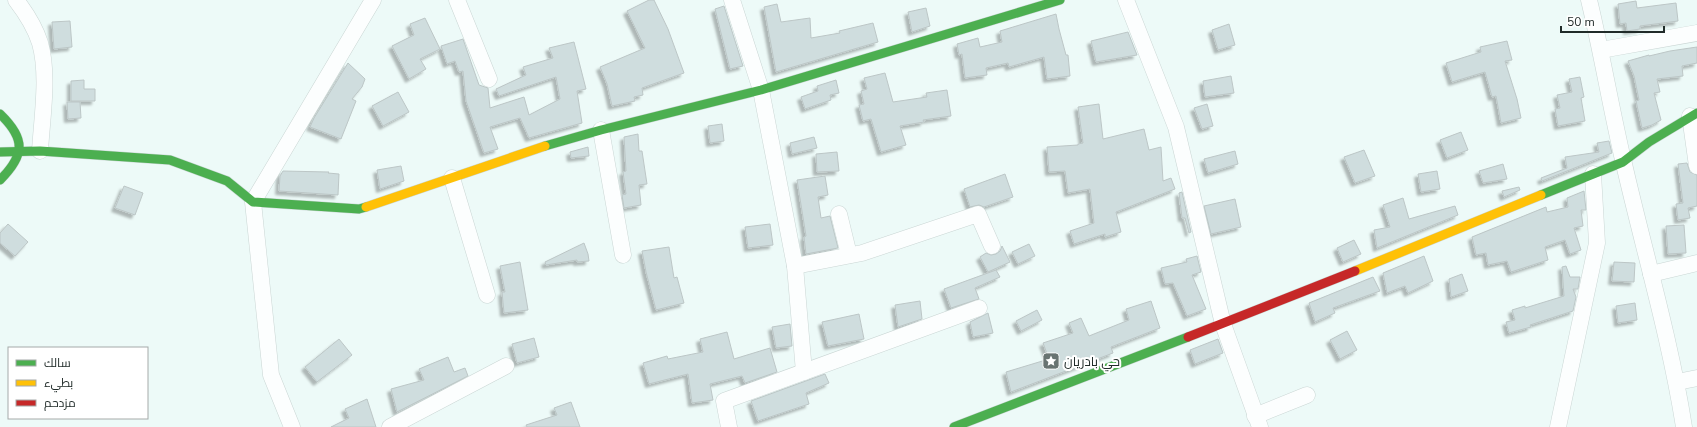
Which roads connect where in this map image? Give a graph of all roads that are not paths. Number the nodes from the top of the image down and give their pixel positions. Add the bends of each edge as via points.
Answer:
1 (16, 0) edge
2 (373, 0) edge
3 (457, 0) edge
4 (732, 0) edge
5 (1060, 0) edge
6 (1126, 0) edge
7 (1589, 0) edge
8 (1697, 33) edge
9 (1601, 50) junction
10 (489, 79) dead end
11 (761, 90) junction
12 (0, 114) edge
13 (1693, 115) edge
14 (14, 127) junction
15 (4, 130) dead end
16 (601, 130) junction
17 (40, 151) junction
18 (0, 152) edge
19 (19, 152) junction
20 (1623, 162) junction
21 (1697, 166) edge
22 (1593, 174) junction
23 (452, 178) junction
24 (0, 180) edge
25 (253, 202) junction
26 (839, 214) dead end
27 (992, 246) dead end
28 (623, 255) dead end
29 (849, 255) junction
30 (1697, 263) edge
31 (795, 266) junction
32 (1651, 274) junction
33 (487, 295) dead end
34 (979, 308) dead end
35 (1222, 324) junction
36 (506, 366) dead end
37 (804, 372) junction
38 (1697, 378) edge
39 (1677, 382) junction
40 (1307, 395) dead end
41 (1257, 421) edge
42 (292, 427) edge
43 (390, 427) edge
44 (729, 427) edge
45 (954, 427) edge
46 (1558, 427) edge
47 (1684, 427) edge

1 - 17 street via 33,26 40,42 43,60
2 - 25 street
3 - 10 street
4 - 11 street
5 - 11 street
6 - 35 street via 1176,127
7 - 9 street
8 - 9 street
9 - 20 street
11 - 16 street
11 - 31 street
12 - 14 street
13 - 20 street via 1649,142
13 - 21 street
14 - 15 street
14 - 19 street via 19,140
16 - 23 street
16 - 28 street
17 - 19 street
17 - 25 street via 170,160 227,181
18 - 19 street
19 - 24 street via 12,168
20 - 22 street
20 - 32 street
22 - 35 street
22 - 46 street via 1597,243
23 - 25 street via 359,209
23 - 33 street
25 - 42 street via 270,375
26 - 29 street
27 - 29 street via 978,214 885,246
29 - 31 street
30 - 32 street
31 - 37 street
32 - 39 street
34 - 37 street
35 - 41 street
35 - 45 street
36 - 43 street
37 - 44 street via 724,401
38 - 39 street
39 - 47 street
40 - 41 street

